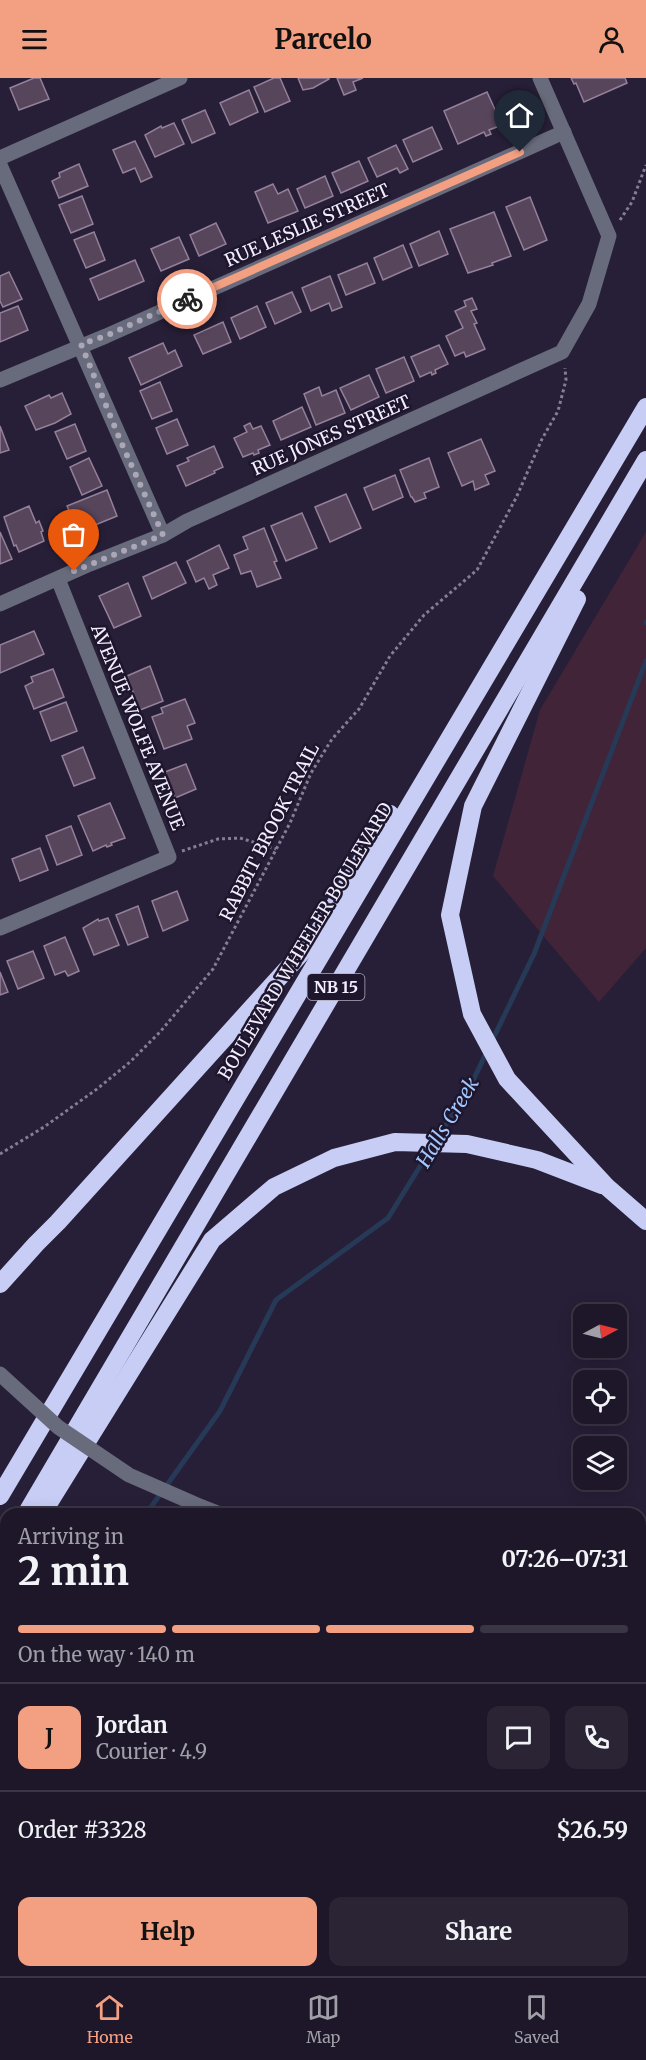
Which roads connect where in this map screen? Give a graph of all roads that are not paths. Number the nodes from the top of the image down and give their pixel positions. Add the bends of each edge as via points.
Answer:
1 (180, 78) edge
2 (540, 78) edge
3 (564, 132) junction
4 (0, 158) edge
5 (0, 165) edge
6 (81, 344) junction
7 (0, 380) edge
8 (646, 407) edge
9 (646, 460) edge
10 (597, 490) junction
11 (163, 535) junction
12 (58, 579) junction
13 (0, 604) edge
14 (0, 928) edge
15 (607, 1187) junction
16 (646, 1221) edge
17 (36, 1244) junction
18 (0, 1269) edge
19 (0, 1284) edge
20 (0, 1374) edge
21 (0, 1496) edge
22 (30, 1508) edge
23 (46, 1508) edge
24 (205, 1508) edge

1 - 4 street
2 - 3 street
3 - 6 street, RUE LESLIE STREET
3 - 11 street, RUE JONES STREET via 609,236 589,304 562,352
5 - 6 street
6 - 7 street, RUE LESLIE STREET
6 - 11 street
8 - 10 highway, BOULEVARD WHEELER BOULEVARD / NB 15
9 - 15 highway via 473,806 450,915 472,1014 507,1079
9 - 22 highway, NB 15
10 - 17 highway via 552,546 315,938
10 - 21 highway, BOULEVARD WHEELER BOULEVARD / NB 15
11 - 12 street, RUE JONES STREET
12 - 13 street, RUE JONES STREET
12 - 14 street, AVENUE WOLFE AVENUE via 169,857
15 - 16 highway
15 - 23 highway via 537,1160 467,1144 395,1142 334,1158 274,1187 212,1240
17 - 18 highway
17 - 19 highway
20 - 24 street, bridge via 58,1427 129,1475

